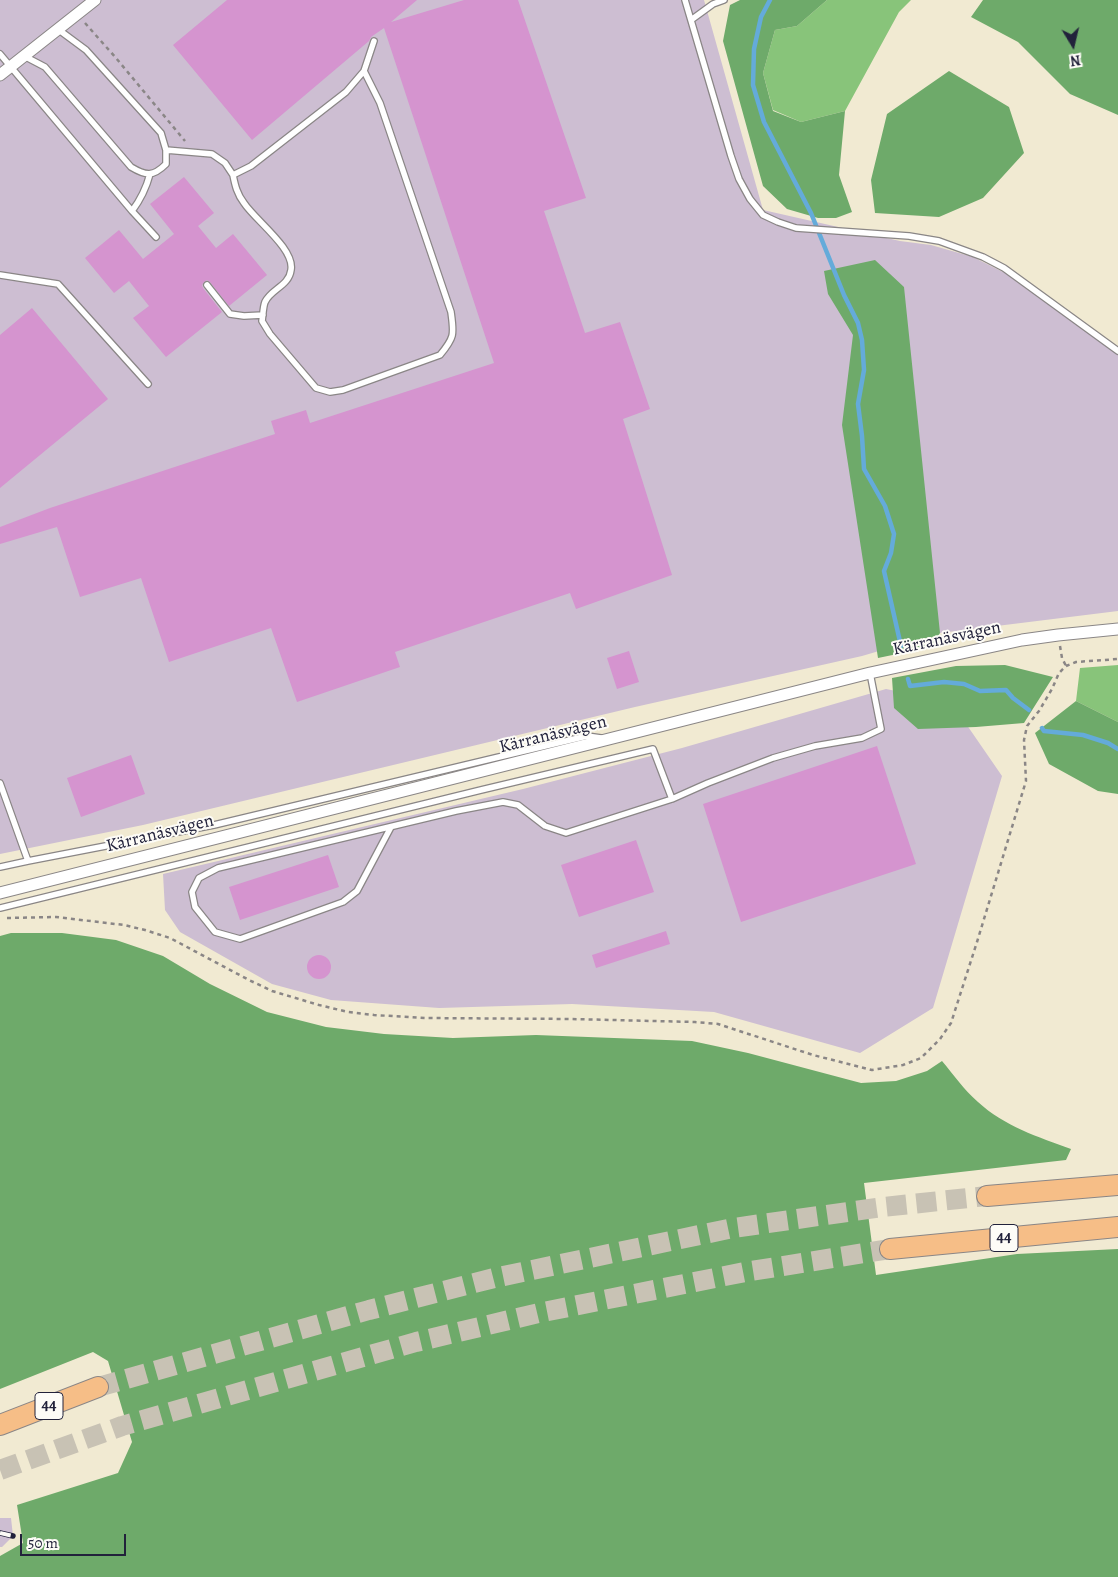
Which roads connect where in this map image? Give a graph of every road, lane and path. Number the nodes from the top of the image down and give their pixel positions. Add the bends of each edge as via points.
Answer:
1 (96, 0) edge
2 (685, 0) edge
3 (724, 0) edge
4 (78, 14) junction
5 (691, 20) junction
6 (59, 30) junction
7 (374, 41) dead end
8 (0, 54) edge
9 (24, 56) junction
10 (10, 67) junction
11 (364, 71) junction
12 (0, 75) edge
13 (166, 150) junction
14 (192, 152) junction
15 (150, 174) junction
16 (232, 175) junction
17 (132, 211) junction
18 (156, 237) dead end
19 (0, 275) edge
20 (207, 285) dead end
21 (263, 315) junction
22 (1118, 351) edge
23 (148, 384) dead end
24 (1118, 629) edge
25 (1058, 635) junction
26 (1118, 659) edge
27 (1066, 666) junction
28 (870, 673) junction
29 (607, 739) junction
30 (0, 783) edge
31 (672, 799) junction
32 (391, 827) junction
33 (28, 861) junction
34 (0, 867) edge
35 (0, 893) edge
36 (0, 908) edge
37 (0, 919) edge
38 (1118, 1185) edge
39 (988, 1196) tunnel mouth
40 (1118, 1227) edge
41 (890, 1249) tunnel mouth
42 (98, 1387) tunnel mouth
43 (0, 1425) edge

1 - 4 street
2 - 5 lane
3 - 5 lane
4 - 6 street
4 - 14 path
5 - 22 lane via 739,179 763,215 796,228 939,241 982,257 1004,268
6 - 9 street
6 - 13 lane via 86,50 160,133
7 - 11 lane
8 - 10 lane
9 - 10 street
9 - 15 lane via 45,67 131,166
10 - 12 street
10 - 17 lane
11 - 16 lane via 346,92 252,166
11 - 21 lane via 380,103 451,312 454,332 450,343 440,354 330,392 316,388 270,334 262,321
13 - 14 lane
13 - 15 lane via 166,164
14 - 16 lane via 212,154 225,163
15 - 17 lane via 141,200
16 - 21 lane via 245,205 290,258 289,278 265,301
17 - 18 lane
19 - 23 lane via 58,284
20 - 21 lane via 230,314
24 - 25 street, Kärranäsvägen
25 - 27 path
25 - 28 street, Kärranäsvägen
26 - 27 path via 1076,662
27 - 37 path via 1027,726 1024,740 1026,781 951,1023 940,1040 921,1058 902,1065 872,1070 813,1055 718,1024 425,1018 348,1012 272,991 170,938 145,930 56,917
28 - 29 street, Kärranäsvägen
28 - 31 lane via 880,729 862,738 773,758
29 - 33 lane via 587,736 222,823
29 - 35 street, Kärranäsvägen
30 - 33 lane
31 - 32 lane via 566,833 545,826 518,805 503,802
31 - 36 lane via 653,749
32 - 32 lane via 218,868 199,878 192,892 195,907 216,932 240,939 344,902 357,891
33 - 34 lane
38 - 39 highway
40 - 41 highway, 44
42 - 43 highway, 44

